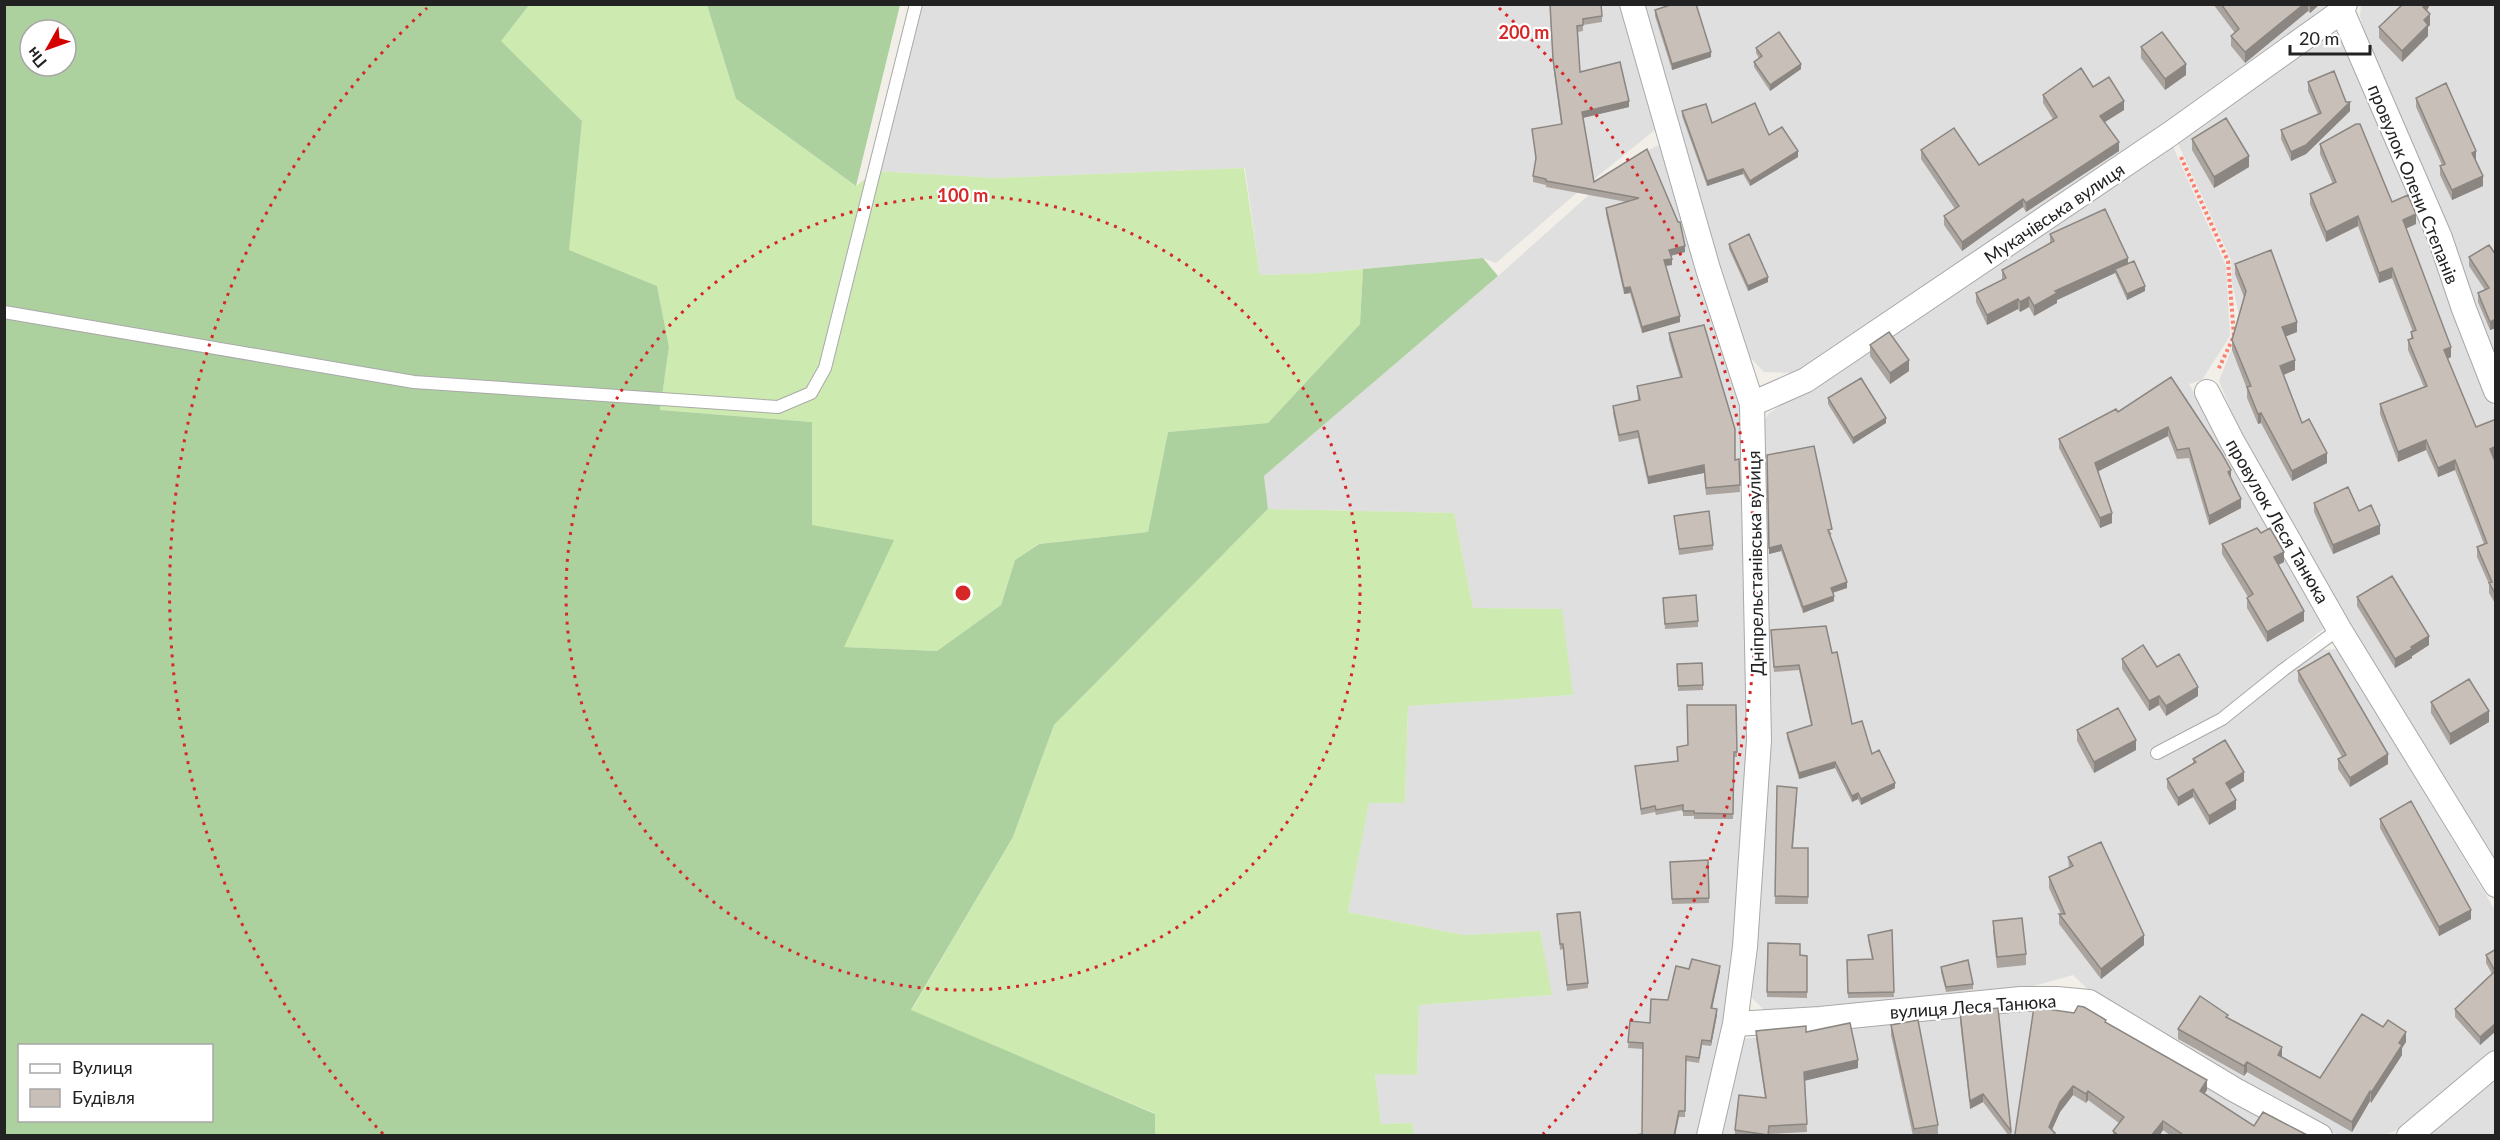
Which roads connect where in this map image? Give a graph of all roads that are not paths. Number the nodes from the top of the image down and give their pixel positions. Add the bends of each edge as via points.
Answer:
1 (916, 4) edge
2 (1632, 4) edge
3 (2343, 8) edge
4 (4, 312) edge
5 (2496, 391) edge
6 (2208, 392) road end
7 (1752, 404) junction
8 (2339, 629) junction
9 (2157, 753) dead end
10 (2496, 885) edge
11 (1735, 1024) junction
12 (2496, 1063) edge
13 (1709, 1136) edge
14 (2320, 1136) edge
15 (2409, 1136) edge

1 - 4 lane via 825,368 811,393 778,407 414,382
2 - 7 street, Дніпрельстанівська вулиця
3 - 5 street, провулок Олени Степанів via 2440,238
3 - 7 street, Мукачівська вулиця via 2170,134 1806,380
6 - 8 street, провулок Леся Танюка
7 - 11 street, Дніпрельстанівська вулиця via 1759,740 1745,947
8 - 9 lane via 2222,719
8 - 10 street, провулок Леся Танюка
11 - 13 street, Дніпрельстанівська вулиця
11 - 14 street, вулиця Леся Танюка via 2021,999 2089,1002
12 - 15 street

